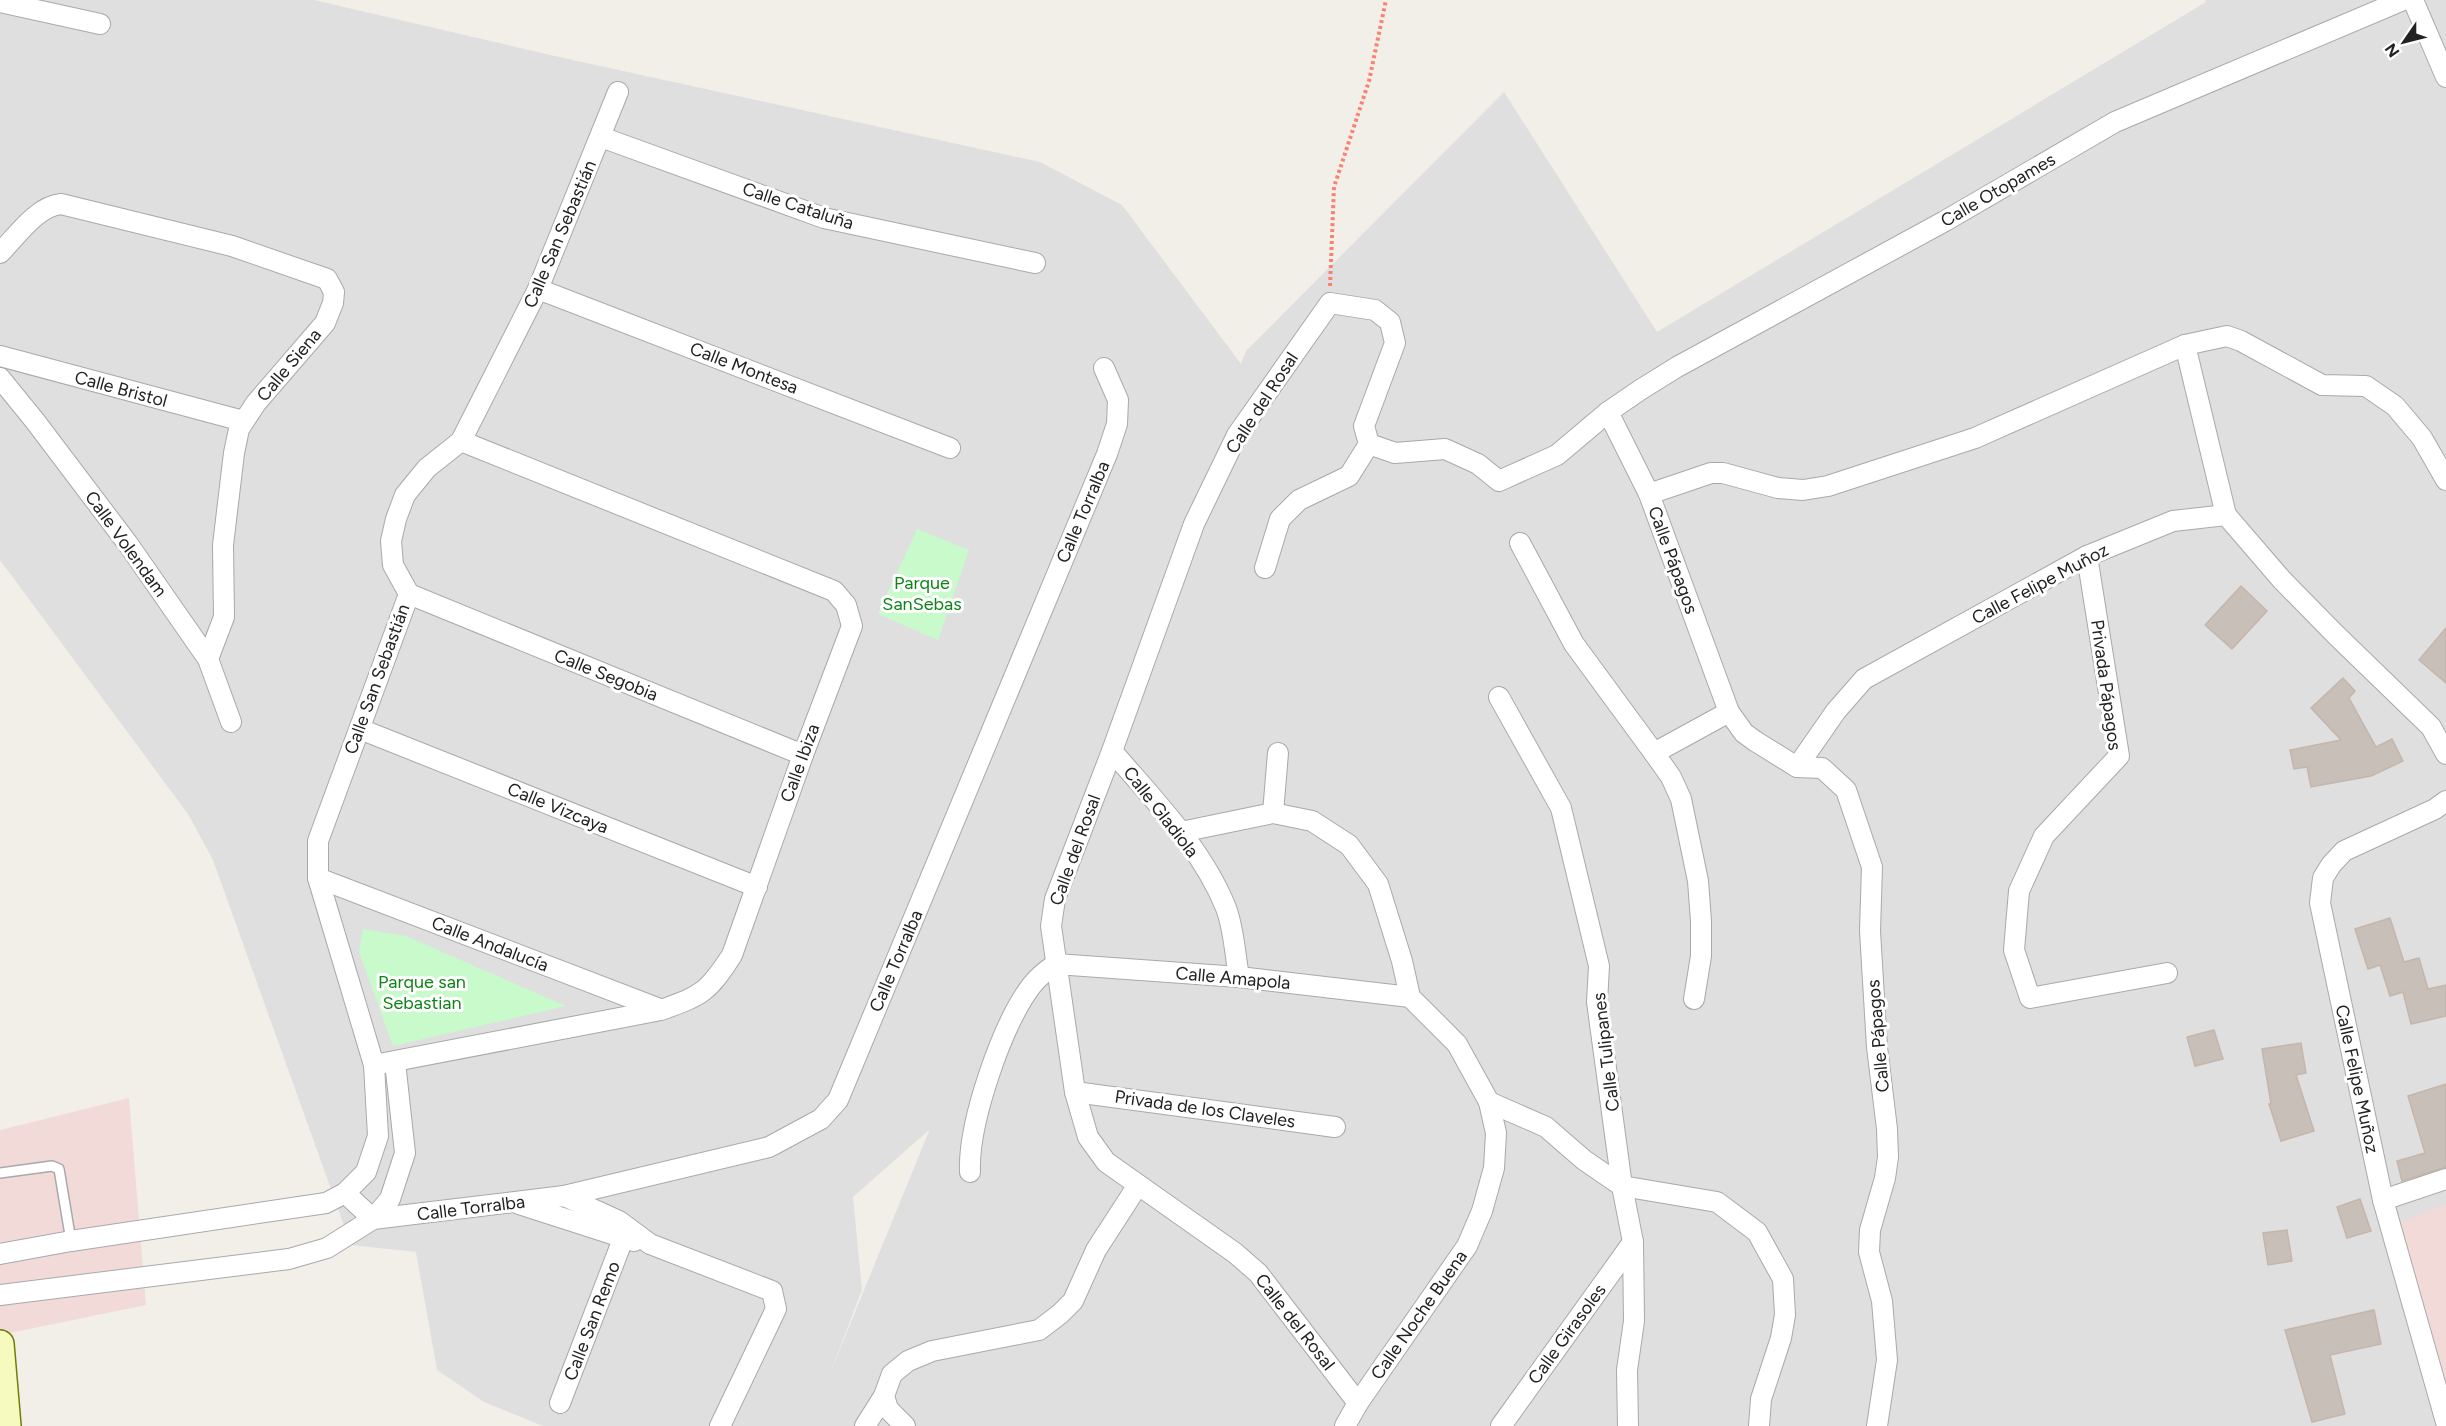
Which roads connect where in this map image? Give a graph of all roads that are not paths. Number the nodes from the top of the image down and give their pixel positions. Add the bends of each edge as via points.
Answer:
1 (2403, 0) edge
2 (2413, 0) edge
3 (0, 2) edge
4 (100, 24) dead end
5 (2446, 77) edge
6 (618, 92) dead end
7 (601, 137) junction
8 (0, 253) edge
9 (1035, 263) dead end
10 (538, 289) junction
11 (2185, 345) junction
12 (0, 356) edge
13 (1104, 368) dead end
14 (0, 378) edge
15 (1608, 412) junction
16 (243, 421) junction
17 (461, 441) junction
18 (1369, 444) junction
19 (950, 448) dead end
20 (2446, 480) edge
21 (1649, 494) junction
22 (2226, 515) junction
23 (1520, 543) dead end
24 (2086, 556) junction
25 (1265, 568) dead end
26 (409, 594) junction
27 (208, 659) junction
28 (1499, 698) dead end
29 (1729, 712) junction
30 (231, 722) dead end
31 (360, 729) junction
32 (1112, 751) junction
33 (1278, 753) dead end
34 (1654, 753) junction
35 (2446, 754) edge
36 (802, 755) junction
37 (1797, 767) junction
38 (2446, 801) edge
39 (1273, 813) junction
40 (1181, 832) junction
41 (318, 878) junction
42 (757, 887) junction
43 (1056, 964) junction
44 (2168, 973) dead end
45 (1239, 977) junction
46 (1410, 997) junction
47 (1694, 999) dead end
48 (661, 1010) junction
49 (395, 1062) junction
50 (374, 1065) junction
51 (1075, 1092) junction
52 (1490, 1102) junction
53 (1335, 1127) dead end
54 (970, 1172) dead end
55 (0, 1173) edge
56 (2446, 1179) edge
57 (1138, 1185) junction
58 (1622, 1186) junction
59 (345, 1193) junction
60 (564, 1196) junction
61 (2383, 1200) junction
62 (517, 1203) junction
63 (373, 1219) junction
64 (623, 1239) junction
65 (71, 1241) junction
66 (1633, 1242) junction
67 (650, 1245) junction
68 (0, 1254) edge
69 (0, 1295) edge
70 (0, 1344) edge
71 (884, 1396) junction
72 (560, 1403) dead end
73 (1358, 1403) junction
74 (0, 1417) edge
75 (2446, 1422) edge
76 (2, 1426) edge
77 (7, 1426) edge
78 (720, 1426) edge
79 (865, 1426) edge
80 (905, 1426) edge
81 (1345, 1426) edge
82 (1501, 1426) edge
83 (1628, 1426) edge
84 (1759, 1426) edge
85 (1876, 1426) edge

1 - 15 street, Calle Otopames via 2115,122 1945,221 1677,367
2 - 5 street
3 - 4 street
6 - 7 street, Calle San Sebastián
7 - 9 street, Calle Cataluña via 824,218
7 - 10 street, Calle San Sebastián
8 - 16 street, Calle Siena via 42,211 61,204 232,246 327,279 334,292 325,323
10 - 17 street, Calle San Sebastián
10 - 19 street, Calle Montesa
11 - 20 street via 2227,336 2322,385 2366,386 2396,406 2422,438
11 - 21 street via 1975,438 1828,486 1778,488 1711,473
11 - 22 street
12 - 16 street, Calle Bristol
13 - 60 street, Calle Torralba via 1118,400 1117,424 1107,454 838,1100 821,1119 768,1147
14 - 27 street, Calle Volendam via 121,535
15 - 18 street, Calle Otopames via 1557,455 1499,481 1478,464 1445,449 1395,453
15 - 21 street, Calle Pápagos
16 - 27 street, Calle Siena via 234,453 223,545 224,617
17 - 26 street, Calle San Sebastián via 427,468 405,495 396,519 391,541 393,565
17 - 36 street, Calle Ibiza via 841,597 852,626
18 - 25 street via 1349,476 1299,500 1280,519
18 - 32 street, Calle del Rosal via 1364,426 1395,343 1390,322 1375,310 1330,303 1237,435 1194,524
21 - 29 street, Calle Pápagos
22 - 24 street, Calle Felipe Muñoz via 2173,521
22 - 35 street via 2282,580 2431,727
23 - 34 street via 1574,644
24 - 37 street, Calle Felipe Muñoz via 1864,679
24 - 44 street, Privada Pápagos via 2118,756 2044,836 2019,891 2013,950 2030,998
26 - 31 street, Calle San Sebastián
26 - 36 street, Calle Segobia
27 - 30 street, Calle Volendam
28 - 58 street, Calle Tulipanes via 1561,808 1599,966 1597,1002
29 - 34 street
29 - 37 street, Calle Pápagos via 1744,733
31 - 41 street, Calle San Sebastián via 318,841
31 - 42 street, Calle Vizcaya
32 - 40 street, Calle Gladiola
32 - 43 street, Calle del Rosal via 1055,899 1051,926
33 - 39 street
34 - 47 street via 1681,799 1698,881 1701,956
36 - 42 street, Calle Ibiza
37 - 85 street, Calle Pápagos via 1822,768 1846,790 1872,867 1871,943 1888,1158 1870,1230 1869,1252 1882,1301 1887,1360
38 - 61 street, Calle Felipe Muñoz via 2344,851 2323,878 2320,903
39 - 40 street
39 - 46 street via 1312,821 1349,845 1378,884
40 - 45 street, Calle Gladiola via 1226,909
41 - 48 street, Calle Andalucía
41 - 50 street, Calle San Sebastián
42 - 48 street, Calle Ibiza via 732,955 714,983 696,997
43 - 45 street, Calle Amapola
43 - 51 street, Calle del Rosal
43 - 54 street via 1033,984 1005,1036 977,1110 969,1154
45 - 46 street, Calle Amapola
46 - 52 street, Calle Noche Buena via 1457,1044
48 - 49 street, Calle Ibiza
49 - 50 street, Calle Ibiza
49 - 63 street, Calle Torralba via 405,1153 390,1199
50 - 59 street via 378,1136 366,1172
51 - 53 street, Privada de los Claveles
51 - 57 street, Calle del Rosal via 1088,1137 1106,1162
52 - 58 street via 1546,1128
52 - 73 street, Calle Noche Buena via 1496,1133 1494,1168 1482,1211 1467,1245
55 - 65 lane via 52,1166 59,1169
56 - 61 street
57 - 71 street via 1096,1250 1073,1301 1060,1314 1039,1330 932,1351 908,1361 892,1374
57 - 73 street, Calle del Rosal via 1258,1273
58 - 66 street, Calle Tulipanes
58 - 84 street via 1717,1202 1757,1232 1784,1279 1785,1315 1761,1399
59 - 63 street
59 - 65 street via 326,1203
60 - 62 street, Calle Torralba
60 - 67 street via 619,1221
61 - 75 street, Calle Felipe Muñoz
62 - 63 street, Calle Torralba
62 - 64 street
63 - 69 street, Calle Torralba via 327,1248 289,1258
64 - 67 street
64 - 72 street, Calle San Remo
65 - 68 street
66 - 82 street, Calle Girasoles
66 - 83 street, Calle Tulipanes via 1634,1321 1627,1370
67 - 78 street via 769,1288 775,1297 776,1309
70 - 77 main road
71 - 79 street
71 - 80 street via 888,1408
73 - 81 street, Calle Noche Buena
74 - 76 main road

